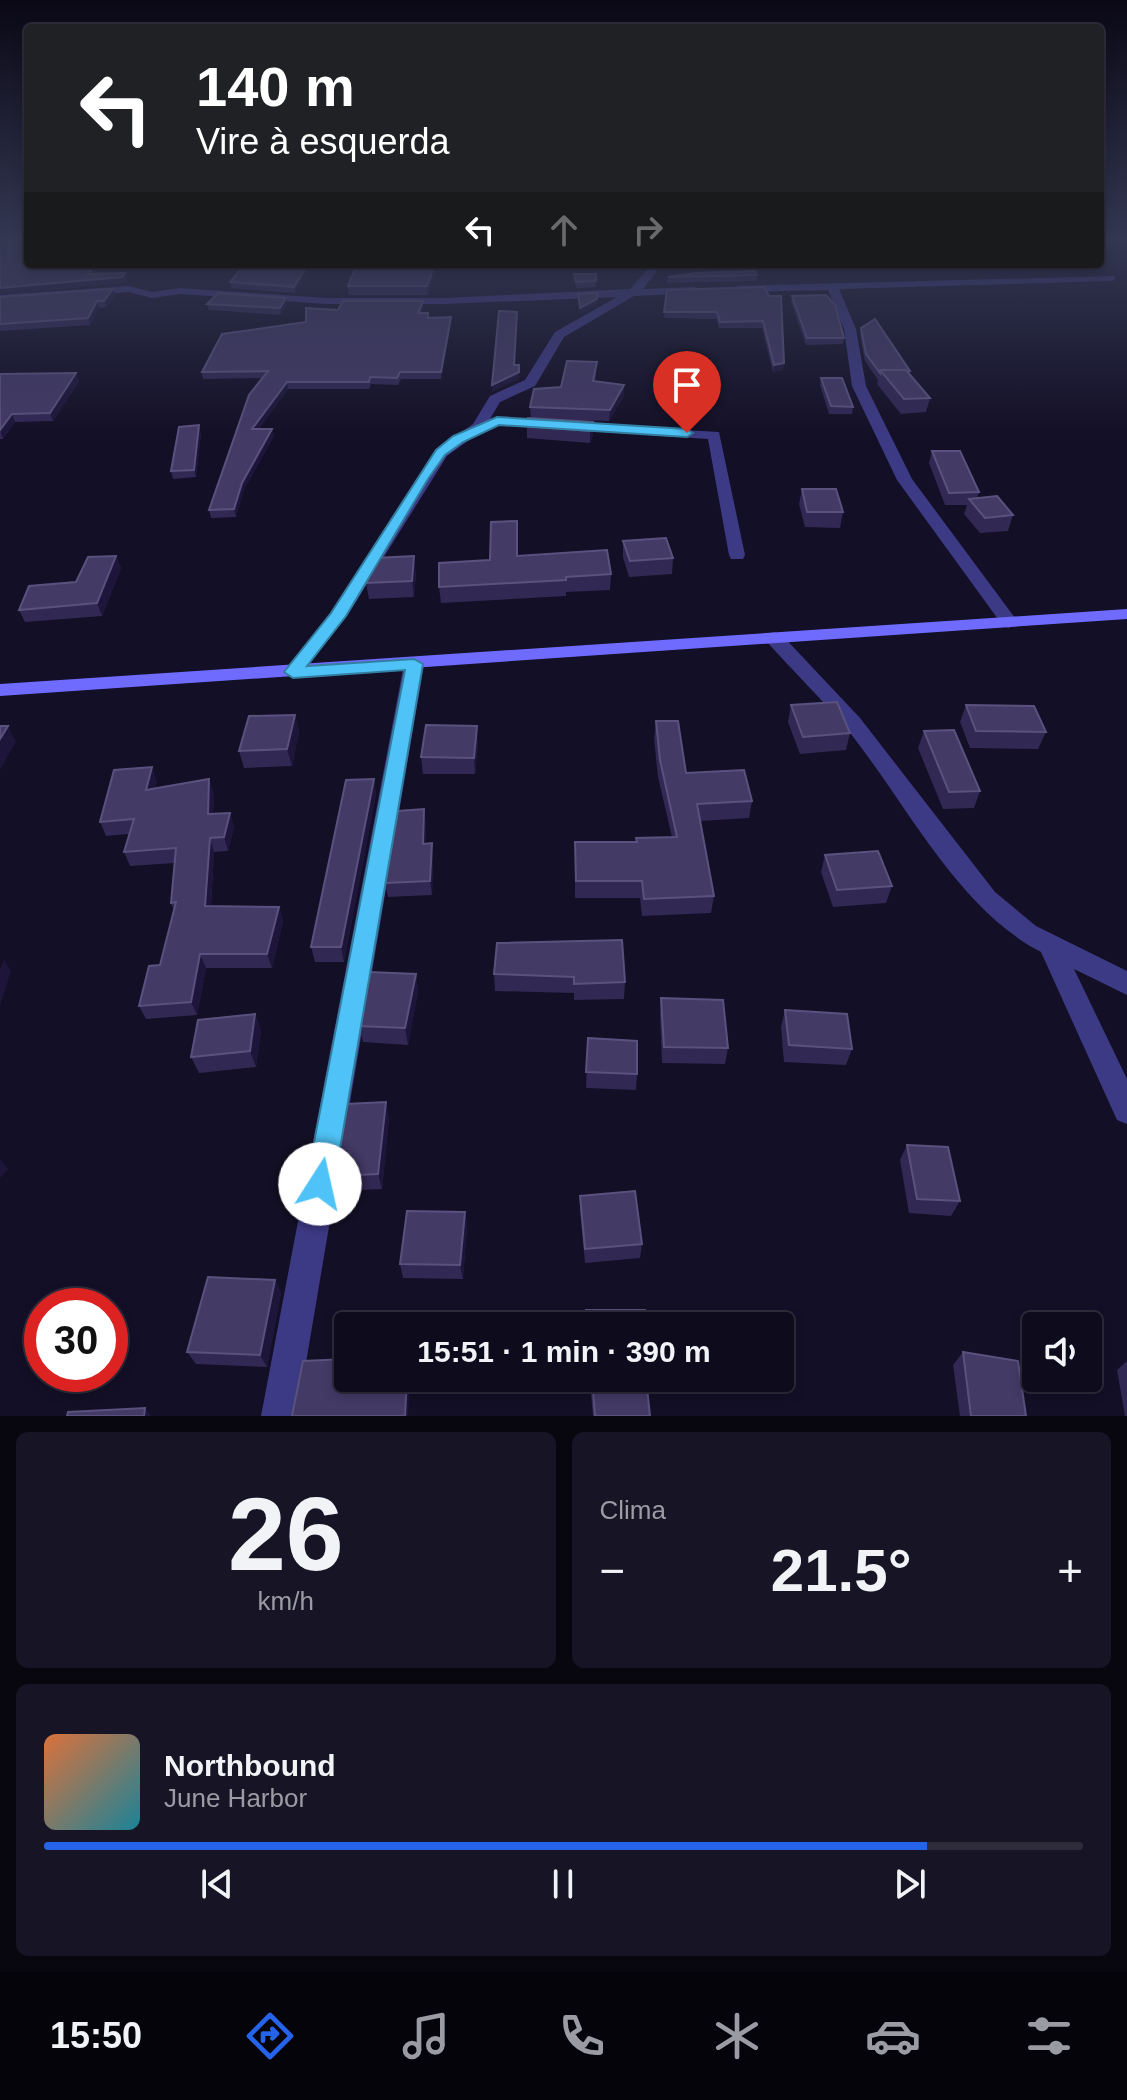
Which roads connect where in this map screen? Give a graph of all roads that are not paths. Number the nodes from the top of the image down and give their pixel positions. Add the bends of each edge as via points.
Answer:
1 (612, 304) edge
2 (840, 304) edge
3 (478, 427) junction
4 (737, 555) dead end
5 (1127, 614) edge
6 (1009, 622) junction
7 (774, 638) junction
8 (414, 664) junction
9 (293, 672) junction
10 (0, 690) edge
11 (1050, 945) junction
12 (1127, 984) edge
13 (1127, 1110) edge
14 (279, 1416) edge

1 - 3 street via 559,335 530,383 495,399
2 - 6 street via 850,329 859,386 905,480
3 - 4 street via 497,421 552,422 714,435
3 - 9 street via 441,453 338,616
5 - 6 main road
6 - 7 main road
7 - 8 main road
7 - 11 street via 853,723 986,899
8 - 9 main road
8 - 14 street
9 - 10 main road
11 - 12 street
11 - 13 street

